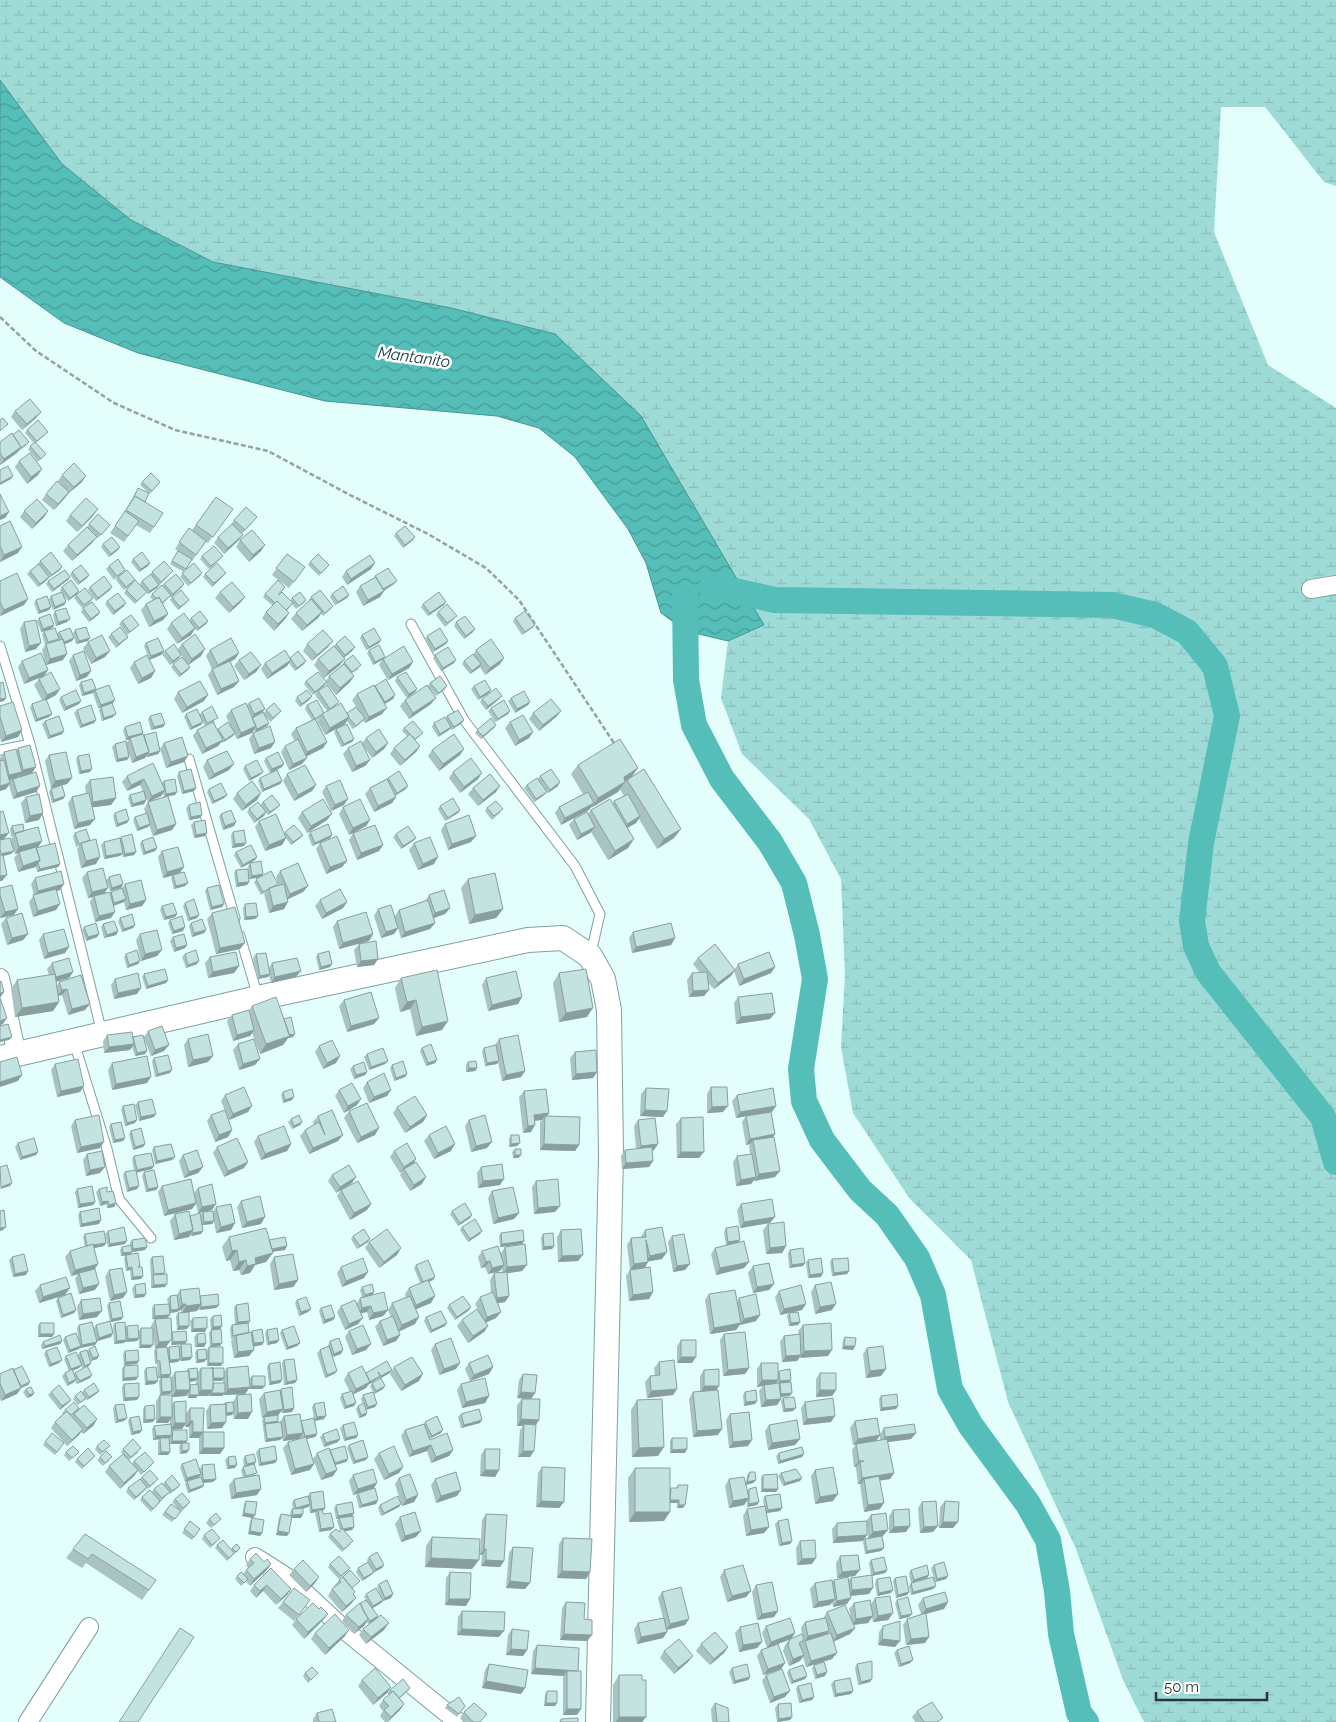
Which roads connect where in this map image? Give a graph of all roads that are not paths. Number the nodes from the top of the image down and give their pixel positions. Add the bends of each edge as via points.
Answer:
1 (1336, 585) edge
2 (1311, 589) dead end
3 (411, 624) dead end
4 (0, 646) edge
5 (30, 744) junction
6 (0, 750) edge
7 (189, 759) edge
8 (590, 956) junction
9 (0, 978) edge
10 (258, 998) junction
11 (102, 1036) junction
12 (74, 1042) junction
13 (9, 1056) edge
14 (151, 1238) dead end
15 (255, 1557) edge
16 (89, 1627) dead end
17 (28, 1722) edge
18 (458, 1722) edge
19 (598, 1722) edge

1 - 2 street
3 - 8 lane via 464,720 575,866 600,914
4 - 5 lane
5 - 6 lane
5 - 11 lane
7 - 10 lane
8 - 10 street via 563,938 528,940
8 - 19 street via 603,979 609,1010 610,1052
9 - 13 street
10 - 11 street
11 - 12 street
12 - 13 street
12 - 14 lane via 119,1199
15 - 18 street via 291,1580 347,1632
16 - 17 street

